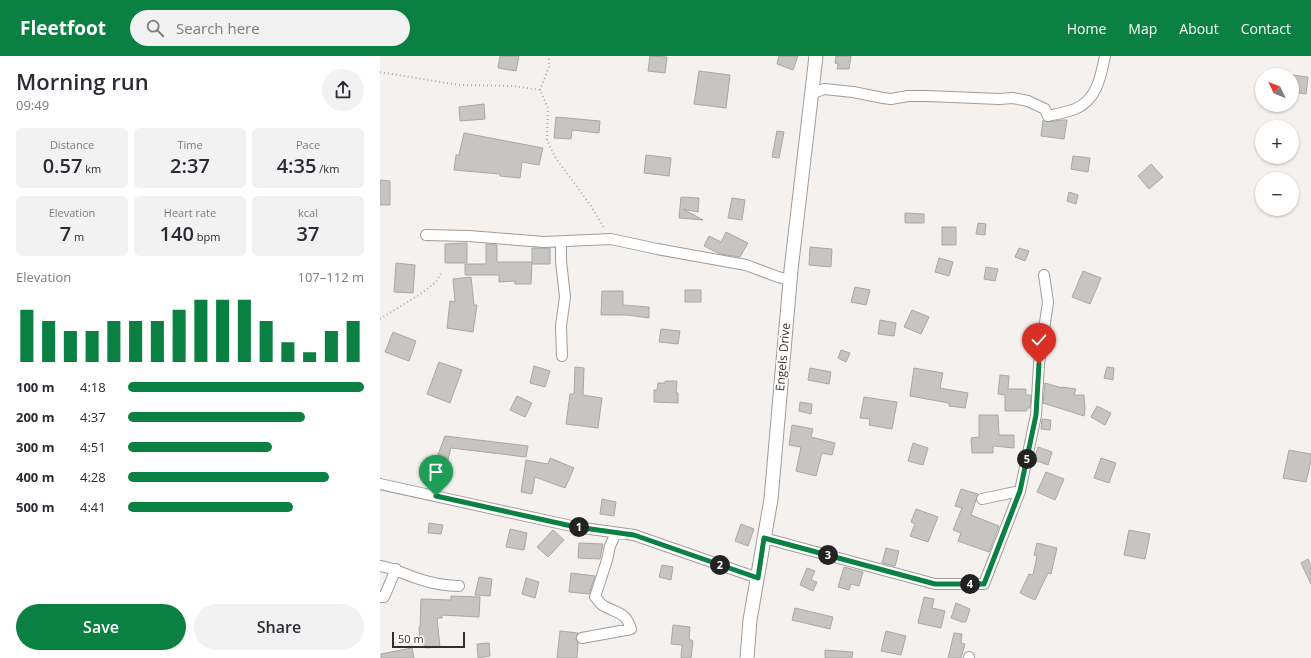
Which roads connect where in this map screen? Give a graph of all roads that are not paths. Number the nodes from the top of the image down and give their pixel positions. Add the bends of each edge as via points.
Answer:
1 (816, 56) edge
2 (1105, 56) edge
3 (811, 94) junction
4 (426, 235) dead end
5 (561, 242) junction
6 (1044, 275) dead end
7 (790, 280) junction
8 (562, 356) dead end
9 (380, 484) edge
10 (1020, 491) junction
11 (982, 499) dead end
12 (616, 532) junction
13 (764, 538) junction
14 (380, 566) edge
15 (396, 569) junction
16 (758, 578) junction
17 (459, 586) dead end
18 (380, 597) edge
19 (582, 638) dead end
20 (747, 658) edge

1 - 3 street, Engels Drive
2 - 3 street via 1100,80 1084,104 1076,109 1048,116 1045,109 1028,101 1013,98 921,96 891,99 824,89
3 - 7 street, Engels Drive
4 - 5 street
5 - 7 street via 611,239 746,265
5 - 8 street via 565,297 561,326
6 - 10 street via 1048,302 1039,364 1036,415
7 - 13 street, Engels Drive via 771,499
9 - 12 street via 576,527
10 - 11 street
10 - 13 street via 984,584 935,584
12 - 16 street via 634,535
12 - 19 street via 595,598 603,606 628,620 631,630
13 - 16 street, Engels Drive
14 - 15 street
15 - 17 street via 427,581
15 - 18 street via 384,597
16 - 20 street, Engels Drive via 750,620

